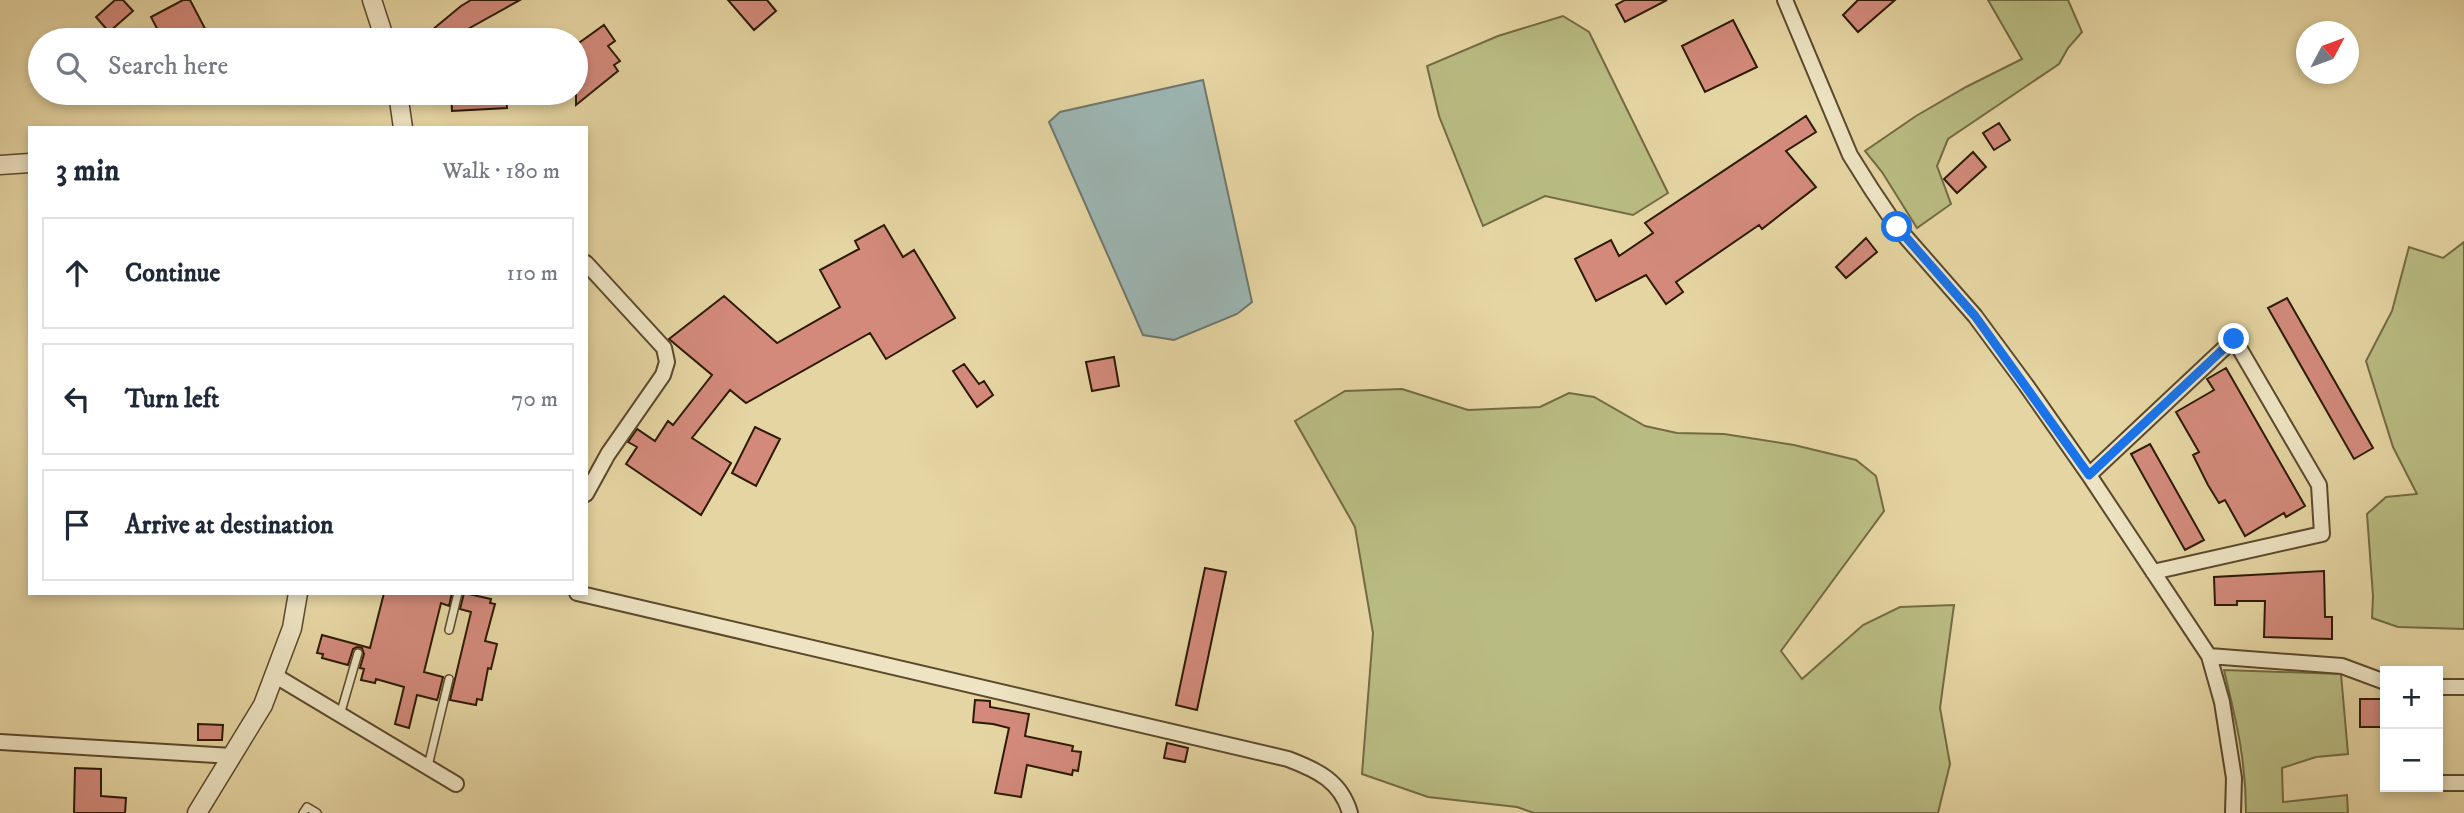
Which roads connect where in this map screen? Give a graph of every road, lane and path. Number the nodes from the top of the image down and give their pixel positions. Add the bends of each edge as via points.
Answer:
1 (372, 0) edge
2 (1785, 0) edge
3 (381, 28) edge
4 (400, 105) edge
5 (403, 126) edge
6 (28, 163) edge
7 (0, 166) edge
8 (588, 265) edge
9 (2089, 475) junction
10 (588, 490) edge
11 (2153, 572) junction
12 (298, 595) edge
13 (457, 595) edge
14 (586, 595) edge
15 (449, 630) dead end
16 (358, 653) dead end
17 (2209, 656) junction
18 (274, 676) junction
19 (449, 679) dead end
20 (2380, 680) edge
21 (2443, 687) edge
22 (2464, 687) edge
23 (340, 715) junction
24 (0, 742) edge
25 (232, 755) junction
26 (428, 767) junction
27 (2443, 783) edge
28 (2464, 783) edge
29 (456, 784) dead end
30 (197, 813) edge
31 (303, 813) edge
32 (317, 813) edge
33 (1350, 813) edge
34 (2233, 813) edge

1 - 3 street
2 - 9 street via 1850,155 1872,190 1897,227 1975,316
4 - 5 street
6 - 7 street
8 - 10 street via 664,348 667,362
9 - 11 street
9 - 11 street via 2234,339 2319,485 2322,534
11 - 17 street
12 - 18 street via 292,628
13 - 15 lane
14 - 33 street via 1288,759 1327,776
16 - 23 lane
17 - 20 street via 2343,666
17 - 34 street via 2222,702 2234,778
18 - 23 street
18 - 25 street via 263,705
19 - 26 lane
21 - 22 street
23 - 26 street
24 - 25 street
25 - 30 street
26 - 29 street
27 - 28 street
31 - 32 lane via 307,807

